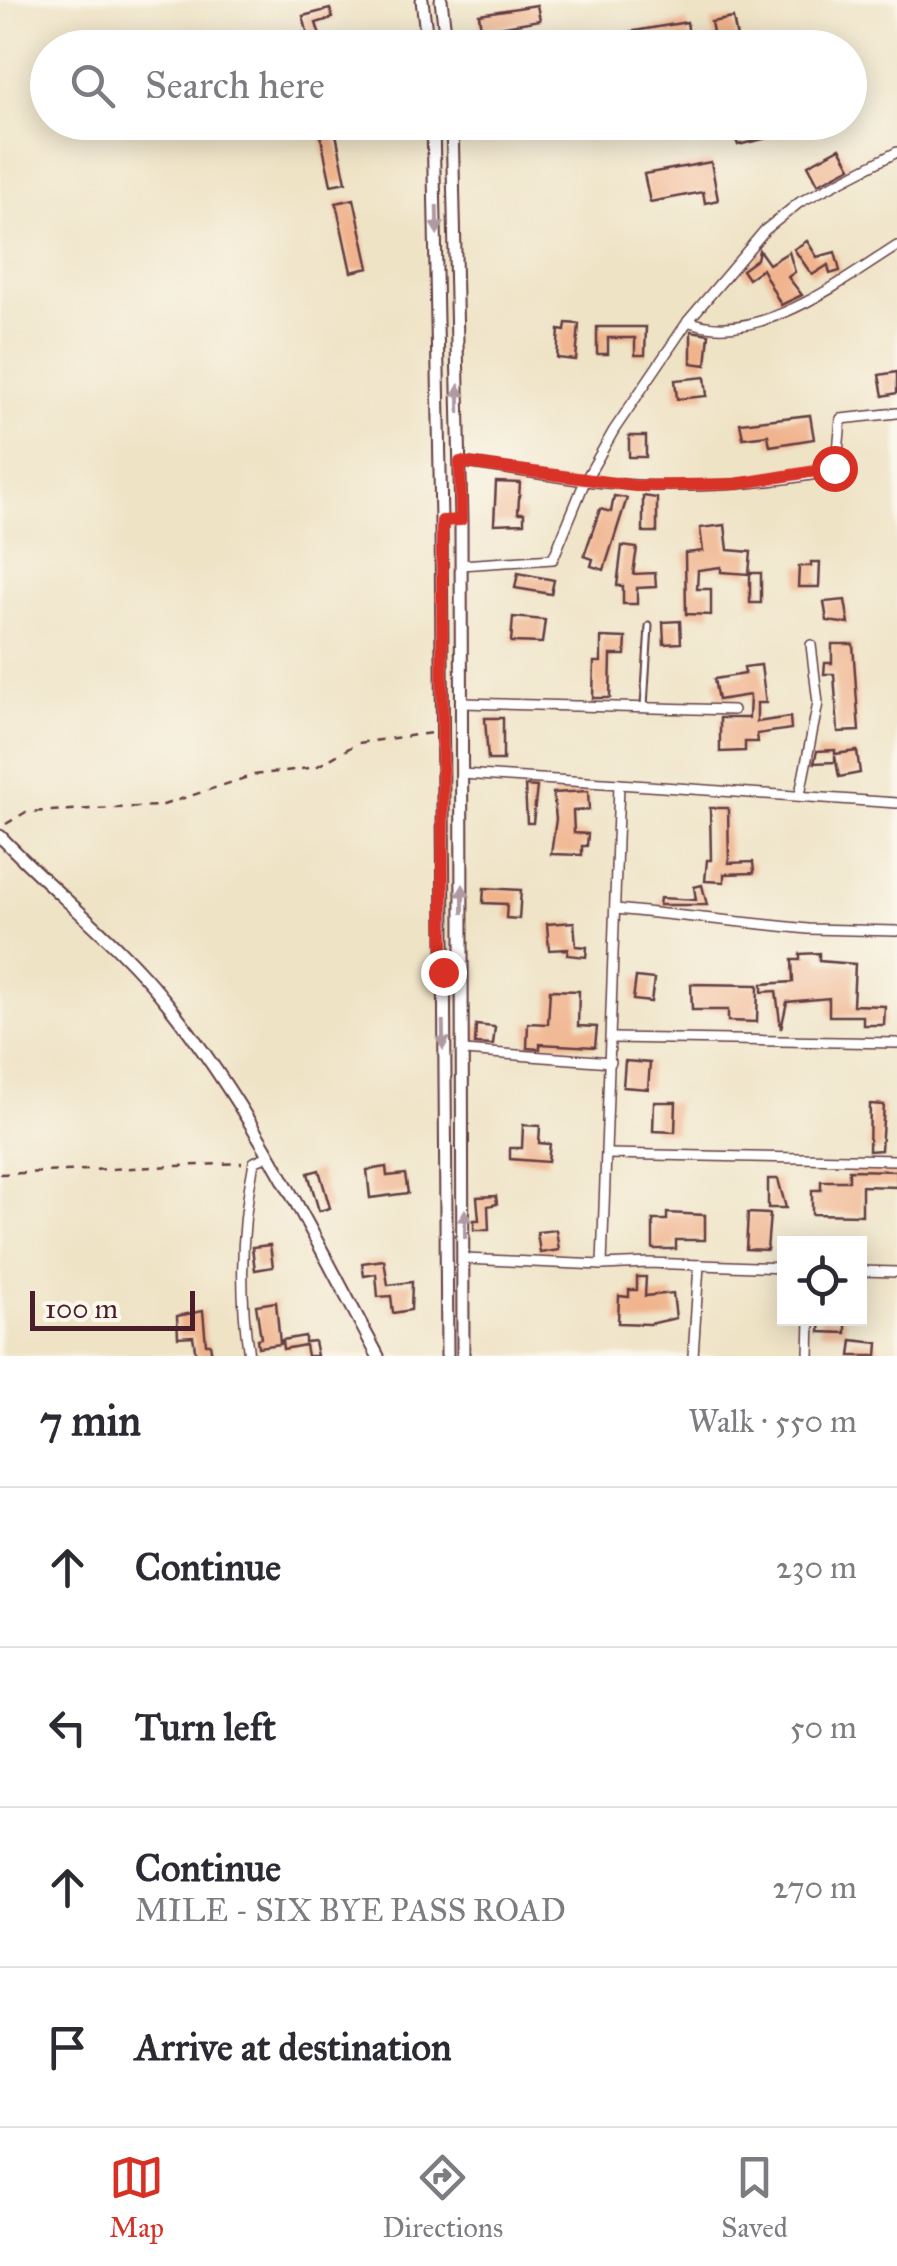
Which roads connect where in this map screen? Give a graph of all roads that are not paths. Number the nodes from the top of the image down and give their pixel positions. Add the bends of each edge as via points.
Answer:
1 (422, 0) edge
2 (441, 0) edge
3 (426, 30) edge
4 (445, 30) edge
5 (433, 140) edge
6 (452, 140) edge
7 (897, 152) edge
8 (897, 246) edge
9 (688, 322) junction
10 (897, 413) edge
11 (460, 462) junction
12 (585, 481) junction
13 (461, 520) junction
14 (442, 521) junction
15 (461, 565) junction
16 (649, 626) dead end
17 (811, 645) dead end
18 (462, 703) junction
19 (644, 709) junction
20 (733, 710) dead end
21 (462, 774) junction
22 (618, 784) junction
23 (800, 794) junction
24 (897, 803) edge
25 (0, 833) edge
26 (12, 848) junction
27 (0, 857) edge
28 (616, 909) junction
29 (897, 931) edge
30 (612, 1038) junction
31 (897, 1044) edge
32 (464, 1051) junction
33 (611, 1062) junction
34 (608, 1154) junction
35 (270, 1156) junction
36 (897, 1160) edge
37 (465, 1259) junction
38 (699, 1265) junction
39 (602, 1266) junction
40 (777, 1268) edge
41 (867, 1271) edge
42 (897, 1272) edge
43 (810, 1326) edge
44 (248, 1356) edge
45 (378, 1356) edge
46 (447, 1356) edge
47 (463, 1356) edge
48 (692, 1356) edge
49 (809, 1356) edge

1 - 3 street
2 - 4 street
5 -> 14 street
11 -> 6 street
7 - 9 street via 785,212
8 - 9 street via 796,310 716,329
9 - 12 street
10 - 12 street via 841,420 837,464 828,472 736,484
11 - 12 street
11 - 13 street
12 - 15 street via 553,558
13 - 14 street
13 - 15 street
14 -> 46 street
15 - 18 street
16 - 19 lane
17 - 23 street via 818,703
18 - 19 street
18 - 21 street
19 - 20 street
21 - 22 street
32 -> 21 street
22 - 23 street
22 - 28 street
23 - 24 street
25 - 26 street
26 - 27 street
26 - 35 street via 165,1000
28 - 29 street
28 - 30 street
30 - 31 street
30 - 33 street
32 - 33 street
37 -> 32 street
33 - 34 street
34 - 36 street
34 - 39 street
35 - 44 street via 254,1162 243,1242
35 - 45 street
37 - 39 street
37 - 47 street
38 - 39 street
38 - 40 street
38 - 48 street
41 - 42 street
43 - 49 street

